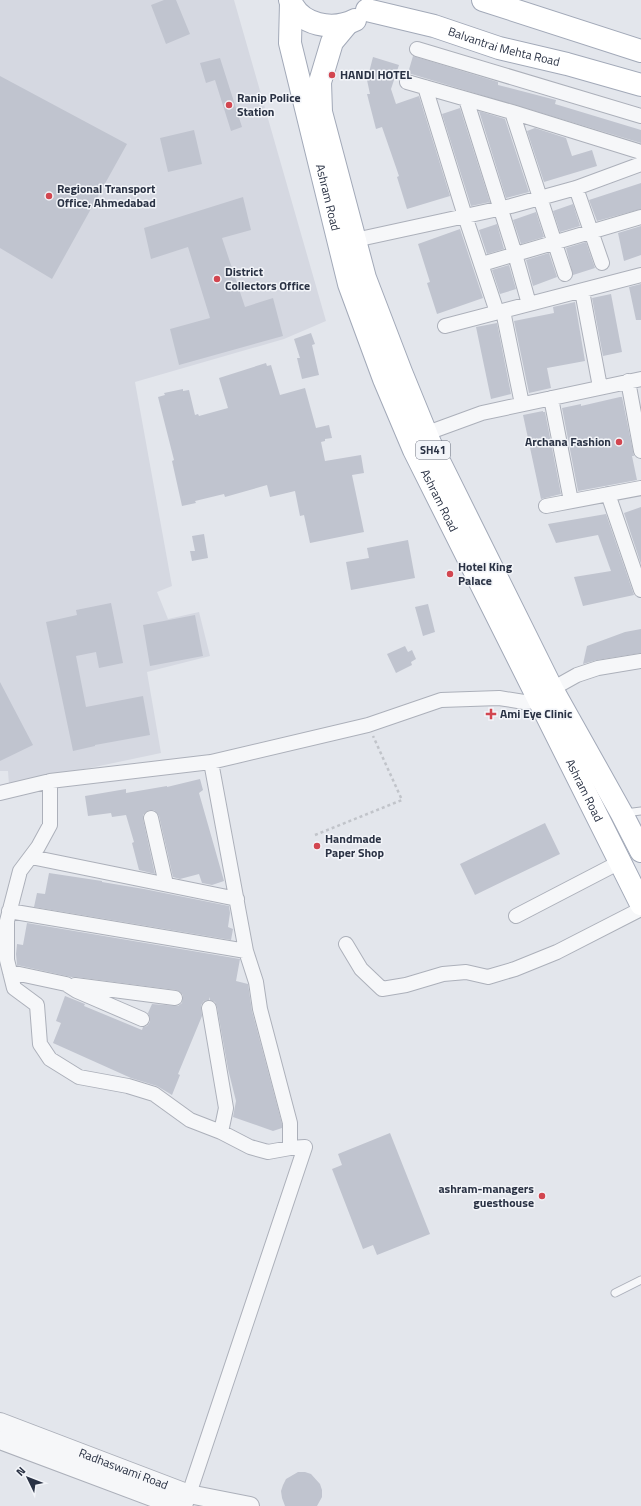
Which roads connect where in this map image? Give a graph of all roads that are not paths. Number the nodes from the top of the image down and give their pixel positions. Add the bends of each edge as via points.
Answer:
1 (483, 0) edge
2 (290, 2) edge
3 (370, 5) edge
4 (347, 24) junction
5 (417, 49) dead end
6 (641, 51) edge
7 (407, 82) dead end
8 (641, 85) edge
9 (425, 87) junction
10 (466, 99) junction
11 (512, 112) junction
12 (641, 116) edge
13 (641, 152) edge
14 (641, 164) edge
15 (576, 188) junction
16 (539, 198) junction
17 (501, 208) junction
18 (465, 216) junction
19 (641, 217) edge
20 (591, 232) junction
21 (355, 240) junction
22 (554, 242) junction
23 (515, 254) junction
24 (602, 263) dead end
25 (482, 264) junction
26 (565, 274) dead end
27 (641, 275) edge
28 (582, 291) junction
29 (530, 304) junction
30 (500, 312) junction
31 (445, 326) dead end
32 (634, 380) edge
33 (600, 387) junction
34 (551, 398) junction
35 (522, 404) junction
36 (418, 437) junction
37 (641, 451) edge
38 (641, 488) edge
39 (608, 494) junction
40 (571, 501) junction
41 (546, 506) dead end
42 (641, 590) edge
43 (641, 661) edge
44 (545, 695) junction
45 (211, 762) junction
46 (50, 781) junction
47 (0, 793) edge
48 (632, 812) edge
49 (151, 818) dead end
50 (641, 851) edge
51 (31, 857) junction
52 (620, 862) junction
53 (166, 884) junction
54 (237, 899) junction
55 (641, 904) edge
56 (641, 909) edge
57 (9, 911) junction
58 (516, 916) dead end
59 (346, 944) dead end
60 (246, 951) junction
61 (10, 972) junction
62 (66, 984) junction
63 (176, 998) dead end
64 (209, 1008) dead end
65 (142, 1018) dead end
66 (221, 1132) junction
67 (290, 1148) junction
68 (641, 1280) edge
69 (615, 1292) dead end
70 (0, 1422) edge
71 (0, 1440) edge
72 (187, 1500) edge
73 (176, 1506) edge
74 (250, 1506) edge

1 - 6 main road
2 - 4 main road via 301,16 315,24
2 - 36 main road, Ashram Road via 290,43 349,284 384,379
3 - 4 main road via 358,18
3 - 8 main road, Balvantrai Mehta Road via 499,48
4 - 21 main road, Ashram Road / SH41 via 332,42 320,82 321,112
5 - 12 street
7 - 9 street
9 - 10 street
9 - 18 street
10 - 11 street
10 - 17 street
11 - 13 street
11 - 16 street
14 - 15 street
15 - 16 street
15 - 20 street
16 - 17 street
16 - 22 street
17 - 18 street
17 - 23 street
18 - 21 street
18 - 25 street
19 - 20 street
20 - 22 street
20 - 24 street
21 - 36 main road, Ashram Road / SH41 via 365,278 401,372
22 - 23 street
22 - 26 street
23 - 25 street
23 - 29 street
25 - 30 street
27 - 28 street
28 - 29 street
28 - 33 street
29 - 30 street
30 - 31 street
30 - 35 street
32 - 33 street
32 - 37 street
33 - 34 street
34 - 35 street
34 - 40 street
35 - 36 street via 482,413
36 - 44 main road, Ashram Road / SH41
38 - 39 street
39 - 40 street
39 - 42 street
40 - 41 street
43 - 44 street via 598,668 577,675
44 - 45 street via 524,702 499,698 441,700 368,725
44 - 48 main road, Ashram Road / SH41
44 - 52 main road, Ashram Road
45 - 46 street
45 - 54 street
46 - 47 street
46 - 51 street via 50,825
48 - 50 main road, Ashram Road / SH41
49 - 53 street
51 - 53 street
51 - 57 street via 20,871
52 - 55 main road, Ashram Road
52 - 58 street
53 - 54 street
54 - 60 street
56 - 59 street via 557,952 488,978 466,972 443,974 382,989 361,969
57 - 60 street
57 - 61 street via 6,921 7,960
60 - 67 street via 256,982 260,1009 290,1123
61 - 62 street
61 - 66 street via 14,988 37,1005 40,1044 50,1059 79,1077 128,1086 154,1094 190,1120
62 - 63 street
62 - 65 street
64 - 66 street via 226,1108
66 - 67 street via 250,1147 268,1152
67 - 72 street via 305,1147
68 - 69 lane
70 - 72 street, Radhaswami Road
71 - 73 street, Radhaswami Road
72 - 74 street, Radhaswami Road

